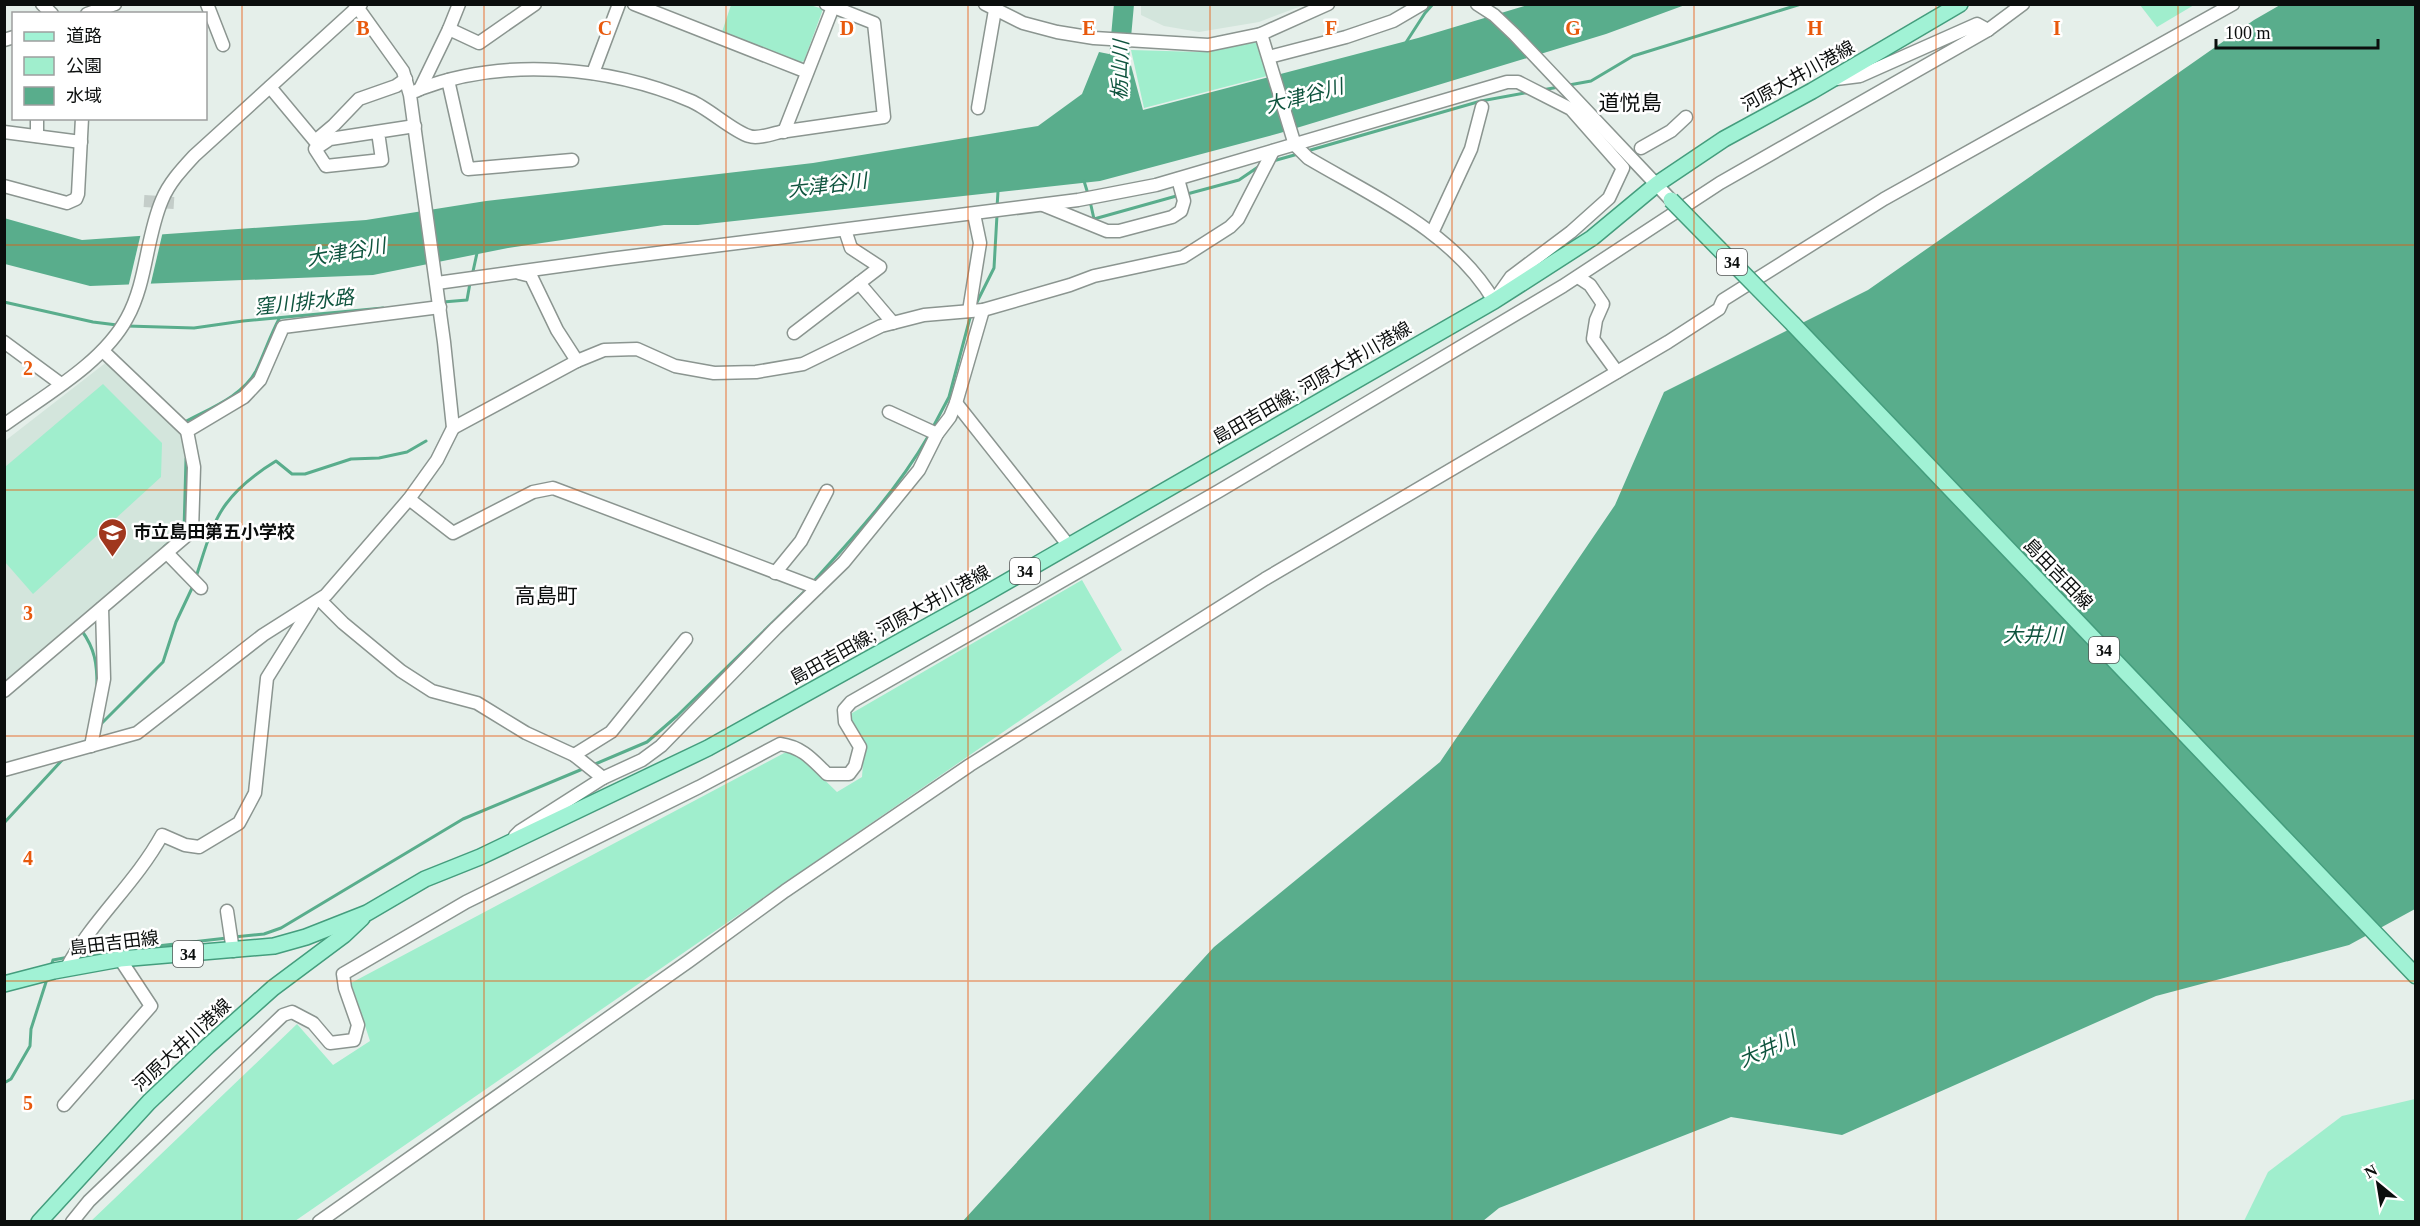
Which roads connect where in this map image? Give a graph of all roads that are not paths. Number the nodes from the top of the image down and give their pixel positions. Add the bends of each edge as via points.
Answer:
1 (115, 4) edge
2 (207, 4) edge
3 (459, 4) edge
4 (536, 4) edge
5 (619, 4) edge
6 (634, 4) edge
7 (1328, 4) edge
8 (1422, 4) edge
9 (1478, 4) edge
10 (1960, 4) edge
11 (2023, 4) edge
12 (2234, 4) edge
13 (358, 6) edge
14 (829, 6) edge
15 (990, 7) edge
16 (93, 12) edge
17 (449, 29) junction
18 (1988, 30) junction
19 (1261, 34) junction
20 (223, 45) dead end
21 (1270, 61) junction
22 (807, 72) junction
23 (593, 73) junction
24 (406, 80) junction
25 (448, 80) junction
26 (1832, 80) junction
27 (270, 87) junction
28 (415, 92) junction
29 (1482, 107) dead end
30 (978, 108) dead end
31 (1686, 117) dead end
32 (37, 120) edge
33 (82, 120) edge
34 (415, 126) junction
35 (4, 132) edge
36 (378, 132) junction
37 (784, 132) junction
38 (37, 136) junction
39 (81, 142) junction
40 (1295, 145) junction
41 (1641, 148) dead end
42 (1273, 151) junction
43 (572, 160) dead end
44 (1178, 178) junction
45 (1657, 184) junction
46 (4, 186) edge
47 (1671, 200) joint
48 (1042, 205) junction
49 (974, 214) junction
50 (845, 230) junction
51 (1432, 233) junction
52 (512, 271) junction
53 (1578, 277) junction
54 (436, 281) junction
55 (860, 283) junction
56 (1494, 301) junction
57 (440, 307) junction
58 (983, 310) junction
59 (969, 311) junction
60 (892, 323) junction
61 (794, 333) dead end
62 (4, 342) edge
63 (103, 351) junction
64 (577, 361) junction
65 (1617, 372) junction
66 (61, 384) junction
67 (956, 403) junction
68 (889, 412) dead end
69 (4, 425) edge
70 (453, 428) junction
71 (187, 431) junction
72 (937, 434) junction
73 (827, 491) dead end
74 (409, 499) junction
75 (1069, 546) junction
76 (167, 553) junction
77 (775, 573) junction
78 (201, 588) dead end
79 (817, 588) junction
80 (317, 602) junction
81 (102, 608) junction
82 (686, 639) dead end
83 (4, 691) edge
84 (91, 746) junction
85 (574, 755) junction
86 (4, 770) edge
87 (603, 778) junction
88 (507, 844) junction
89 (227, 911) dead end
90 (367, 913) junction
91 (232, 951) junction
92 (120, 959) junction
93 (66, 969) junction
94 (2415, 976) edge
95 (4, 984) edge
96 (64, 1105) dead end
97 (39, 1221) edge
98 (72, 1221) edge
99 (319, 1221) edge

1 - 16 street
2 - 20 street
3 - 17 street
4 - 17 street via 478,43
5 - 23 street
6 - 22 street
7 - 19 street
8 - 21 street via 1393,21
9 - 45 street via 1504,24
10 - 26 main road, 河原大井川港線
11 - 18 street
12 - 65 street via 1884,200 1723,300 1719,309
13 - 24 street
13 - 27 street
14 - 22 street
14 - 37 street via 874,23 884,117
15 - 19 street via 1023,23 1094,38 1208,45
15 - 30 street
17 - 28 street
18 - 26 street via 1977,24 1860,76
18 - 53 street via 1720,183
19 - 21 street
21 - 40 street
22 - 37 street
23 - 25 street via 514,70
23 - 37 street via 693,102 750,137
24 - 27 street via 359,99 315,141
24 - 28 street
25 - 28 street
25 - 43 street via 468,169
26 - 45 main road, 河原大井川港線 via 1724,139
27 - 63 street via 194,156 172,183 162,199 130,312
28 - 34 street
29 - 51 street via 1471,149
31 - 41 street
32 - 38 street
33 - 39 street
34 - 36 street
34 - 54 street
35 - 38 street
36 - 36 street via 330,139 315,149 326,166 382,160
38 - 39 street
39 - 46 street via 76,199 68,203
40 - 42 street
40 - 51 street via 1308,158
40 - 56 street via 1507,82 1518,82 1571,109 1623,168 1609,198 1511,277
42 - 44 street
42 - 58 street via 1238,219 1183,257 1094,276
44 - 48 street
44 - 48 street via 1184,201 1181,212 1119,231 1107,231
45 - 47 street
45 - 56 main road, 島田吉田線; 河原大井川港線 / 34 via 1592,238
47 - 94 main road, 島田吉田線 / 34, bridge
48 - 49 street
49 - 50 street
49 - 59 street via 980,243
50 - 52 street
50 - 55 street via 851,248 880,267
51 - 56 street via 1482,281
52 - 54 street
52 - 64 street via 531,276 556,330
53 - 65 street via 1590,285 1603,304 1593,339
53 - 98 street via 1220,491 851,702 844,710 845,722 860,747 849,774 826,774 808,754 780,744 466,902 343,974 357,1025 354,1040 330,1043 313,1023 292,1012 283,1015
54 - 57 street
55 - 60 street
55 - 61 street
56 - 75 main road, 島田吉田線; 河原大井川港線 / 34
57 - 70 street
57 - 71 street via 284,327 260,380 244,398
58 - 59 street
58 - 67 street
59 - 60 street
60 - 64 street via 803,364 756,372 714,373 675,366 637,349 604,350
62 - 66 street
63 - 66 street
63 - 71 street
64 - 70 street
65 - 99 street via 1266,579 970,765
66 - 69 street
67 - 72 street
67 - 75 street
68 - 72 street
70 - 74 street
71 - 76 street via 194,467 192,531
72 - 79 street via 919,470 844,562
73 - 77 street via 801,541
74 - 77 street via 453,533 532,492 553,488
74 - 80 street
75 - 88 main road, 島田吉田線; 河原大井川港線 / 34 via 708,748
76 - 78 street
76 - 81 street
77 - 79 street
79 - 87 street via 661,746 642,760
80 - 84 street via 263,635 137,733
80 - 85 street via 401,672 432,691 477,703 526,733
80 - 93 street via 267,678 255,793 239,823 199,847 162,836
81 - 83 street
81 - 84 street via 104,679
82 - 85 street via 611,732
84 - 86 street
85 - 87 street
87 - 88 street via 520,831
88 - 90 main road, 島田吉田線; 河原大井川港線 / 34 via 425,879
89 - 91 street
90 - 91 main road, 島田吉田線 / 34 via 285,943
90 - 97 main road, 河原大井川港線 via 207,1046 149,1102
91 - 92 main road, 島田吉田線 / 34
92 - 93 main road, 島田吉田線 / 34
92 - 96 street via 150,1005
93 - 95 main road, 島田吉田線 / 34

